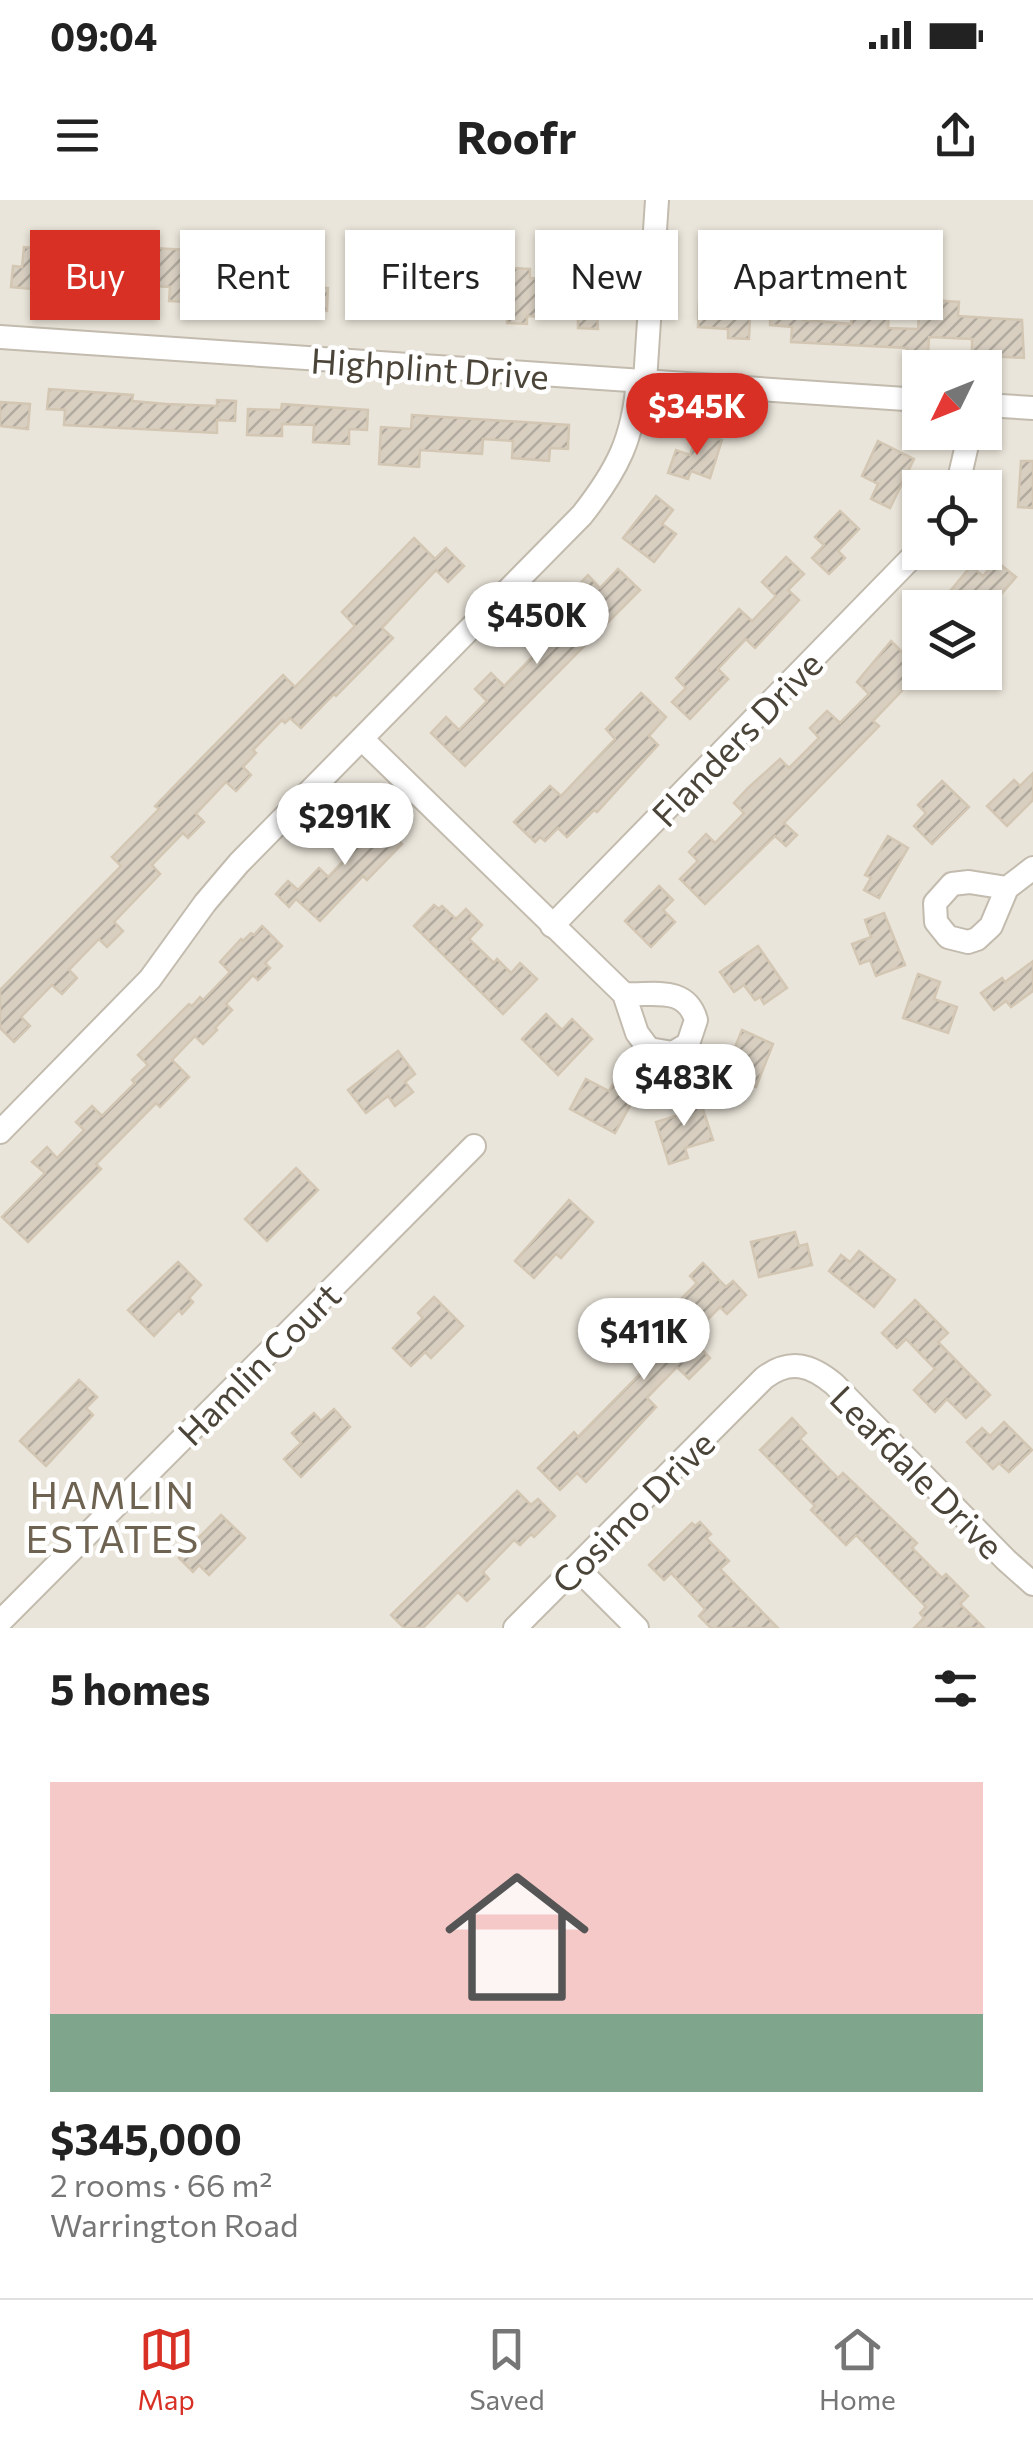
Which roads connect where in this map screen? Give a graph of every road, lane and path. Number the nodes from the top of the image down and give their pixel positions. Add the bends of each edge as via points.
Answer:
1 (657, 200) edge
2 (0, 337) edge
3 (642, 381) junction
4 (902, 399) edge
5 (1002, 406) edge
6 (1033, 408) edge
7 (902, 567) edge
8 (362, 739) junction
9 (1033, 868) edge
10 (1007, 888) dead end
11 (552, 926) junction
12 (624, 994) dead end
13 (0, 1132) edge
14 (474, 1146) dead end
15 (799, 1365) joint
16 (576, 1567) junction
17 (1033, 1584) edge
18 (0, 1622) edge
19 (515, 1628) edge
20 (637, 1628) edge

1 - 3 street
2 - 3 street, Highplint Drive
3 - 4 street, Highplint Drive
3 - 8 street via 632,430 596,496
5 - 6 street
7 - 11 street, Flanders Drive
8 - 11 street
8 - 13 street via 222,882 150,980
9 - 10 street
11 - 12 street
14 - 18 street, Hamlin Court
15 - 16 street, Cosimo Drive via 764,1378
15 - 17 street, Leafdale Drive via 834,1384
16 - 19 street, Cosimo Drive
16 - 20 street

